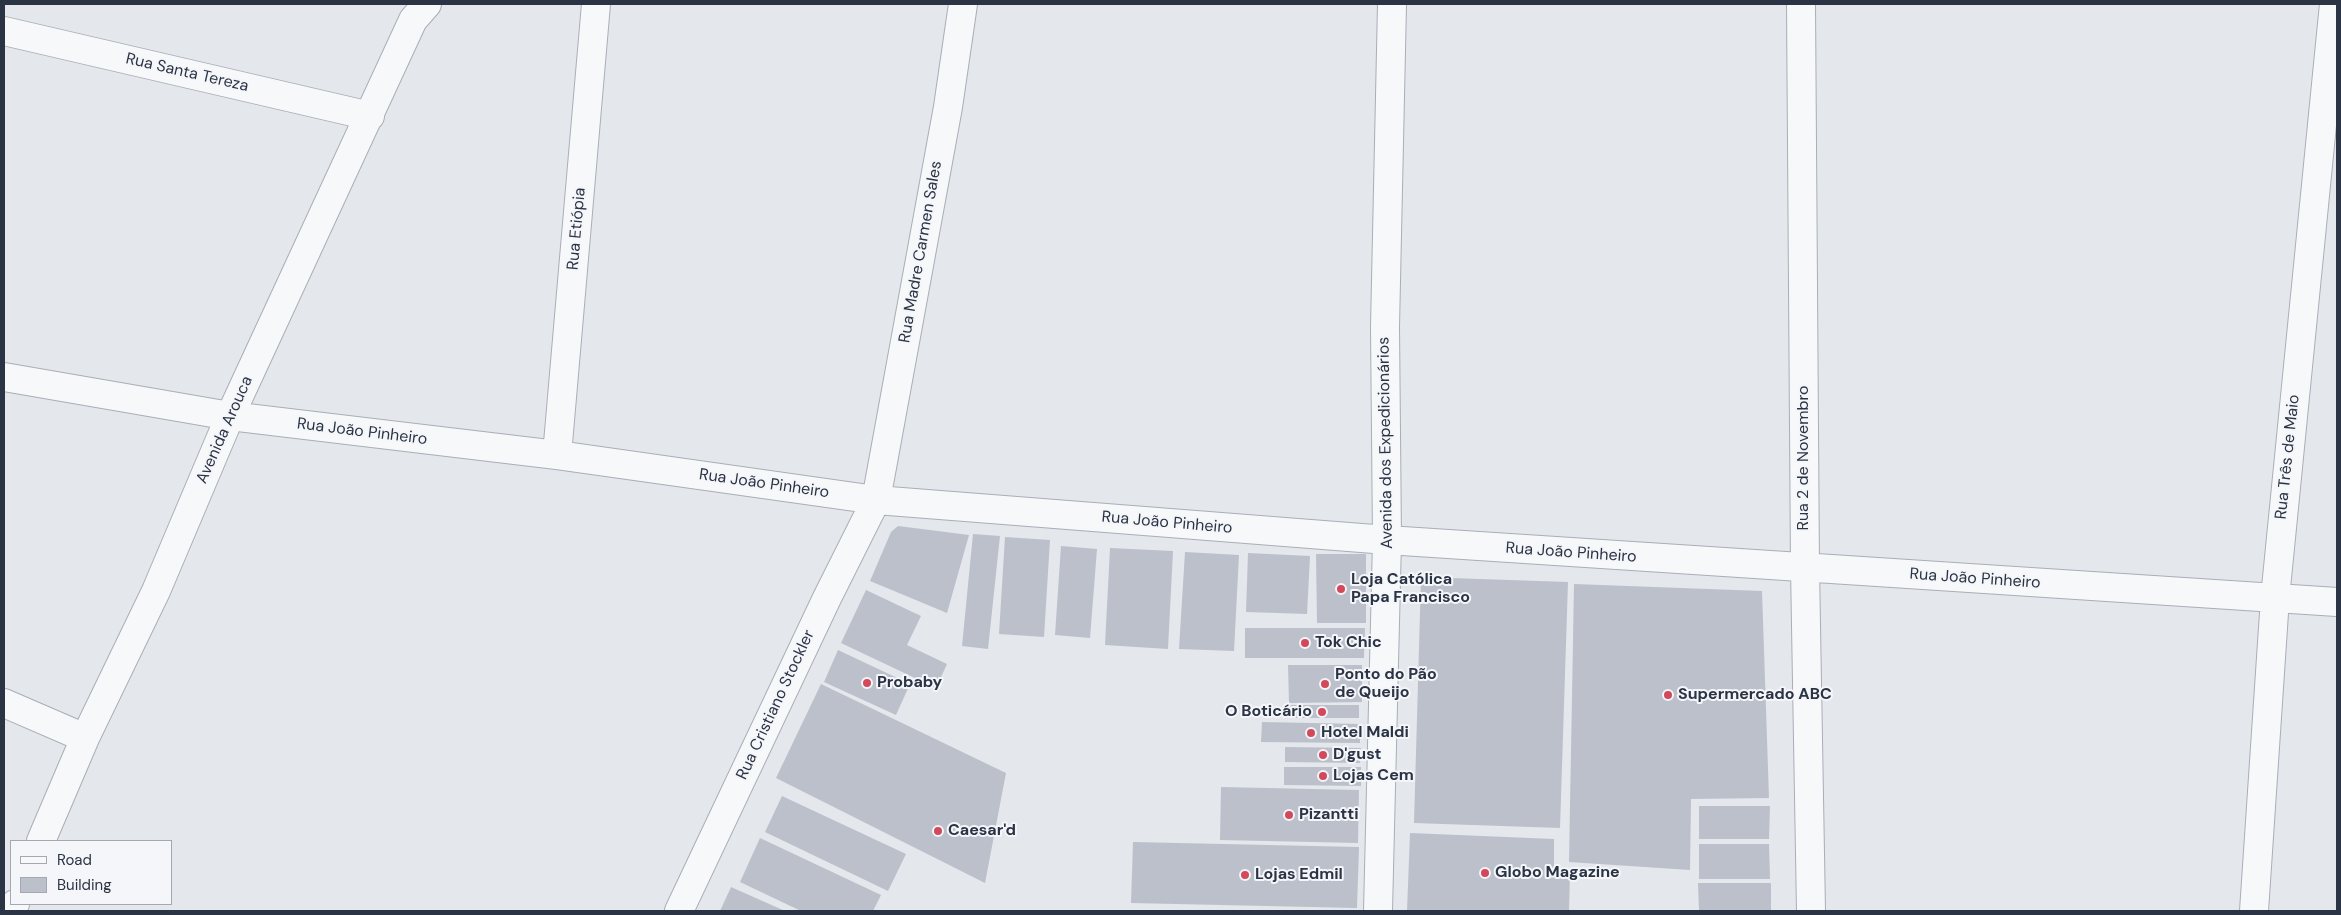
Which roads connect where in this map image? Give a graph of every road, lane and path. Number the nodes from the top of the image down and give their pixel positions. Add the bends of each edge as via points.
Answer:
1 (596, 4) edge
2 (963, 4) edge
3 (1392, 4) edge
4 (1802, 4) edge
5 (2334, 4) edge
6 (418, 9) edge
7 (4, 31) edge
8 (370, 116) junction
9 (4, 377) edge
10 (230, 416) junction
11 (557, 455) junction
12 (876, 500) junction
13 (1387, 540) junction
14 (1805, 568) junction
15 (2274, 598) junction
16 (2337, 602) edge
17 (4, 703) edge
18 (85, 738) junction
19 (41, 840) edge
20 (679, 911) edge
21 (1378, 911) edge
22 (1810, 911) edge
23 (2254, 911) edge

1 - 11 street, Rua Etiópia
2 - 12 street, Rua Madre Carmen Sales via 948,107
3 - 13 street, Avenida dos Expedicionários via 1385,328
4 - 14 street, Rua 2 de Novembro
5 - 15 street, Rua Três de Maio
6 - 8 street, Avenida Arouca
7 - 8 street, Rua Santa Tereza
8 - 10 street, Avenida Arouca
9 - 10 street, Rua João Pinheiro
10 - 11 street, Rua João Pinheiro
10 - 18 street, Avenida Arouca via 156,591
11 - 12 street, Rua João Pinheiro
12 - 13 street, Rua João Pinheiro
12 - 20 street, Rua Cristiano Stockler
13 - 14 street, Rua João Pinheiro
13 - 21 street, Avenida dos Expedicionários
14 - 15 street, Rua João Pinheiro
14 - 22 street, Rua 2 de Novembro
15 - 16 street, Rua João Pinheiro
15 - 23 street, Rua Três de Maio
17 - 18 street
18 - 19 street, Avenida Arouca

